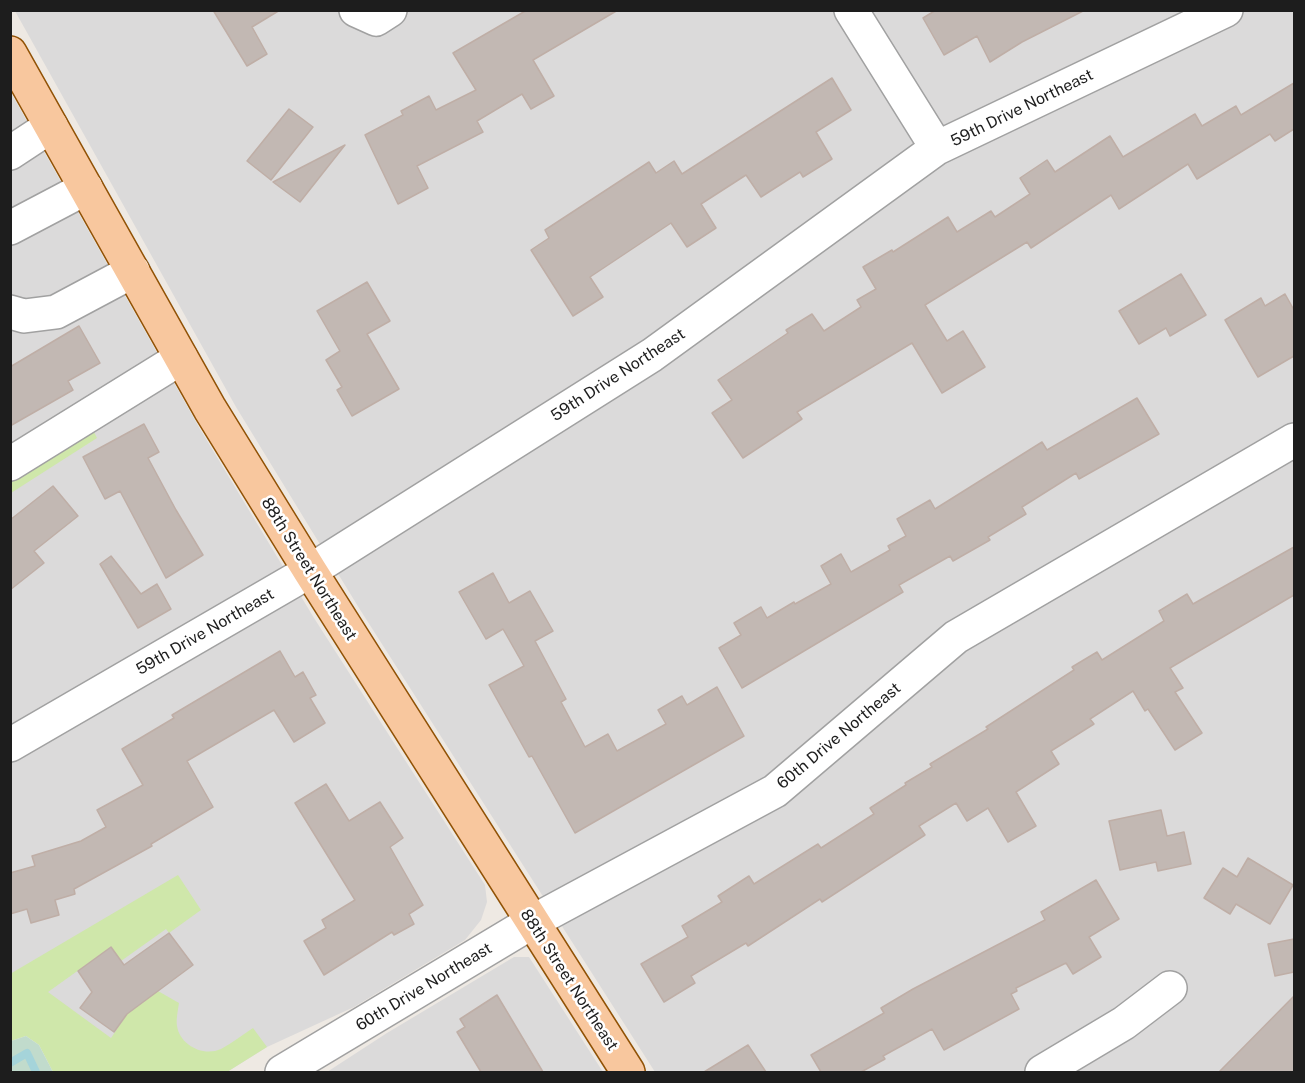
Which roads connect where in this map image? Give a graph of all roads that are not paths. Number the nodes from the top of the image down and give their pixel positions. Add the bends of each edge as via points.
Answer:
1 (851, 10) edge
2 (1226, 10) edge
3 (10, 53) edge
4 (51, 126) junction
5 (937, 148) junction
6 (10, 153) edge
7 (86, 188) junction
8 (10, 228) edge
9 (133, 271) junction
10 (10, 312) edge
11 (181, 358) junction
12 (1294, 440) edge
13 (10, 464) edge
14 (310, 571) junction
15 (10, 745) edge
16 (532, 922) junction
17 (1170, 987) dead end
18 (282, 1072) edge
19 (628, 1072) edge
20 (1042, 1072) edge

1 - 5 street
2 - 5 street, 59th Drive Northeast
3 - 4 main road, 88th Street Northeast
4 - 6 street
4 - 7 main road, 88th Street Northeast
5 - 14 street, 59th Drive Northeast via 652,355
7 - 8 street
7 - 9 main road, 88th Street Northeast
9 - 10 street via 56,312 24,316
9 - 11 main road, 88th Street Northeast
11 - 13 street
11 - 14 main road, 88th Street Northeast
12 - 16 street, 60th Drive Northeast via 956,637 775,791
14 - 15 street, 59th Drive Northeast
14 - 16 main road, 88th Street Northeast
16 - 18 street, 60th Drive Northeast
16 - 19 main road, 88th Street Northeast
17 - 20 street via 1124,1023

